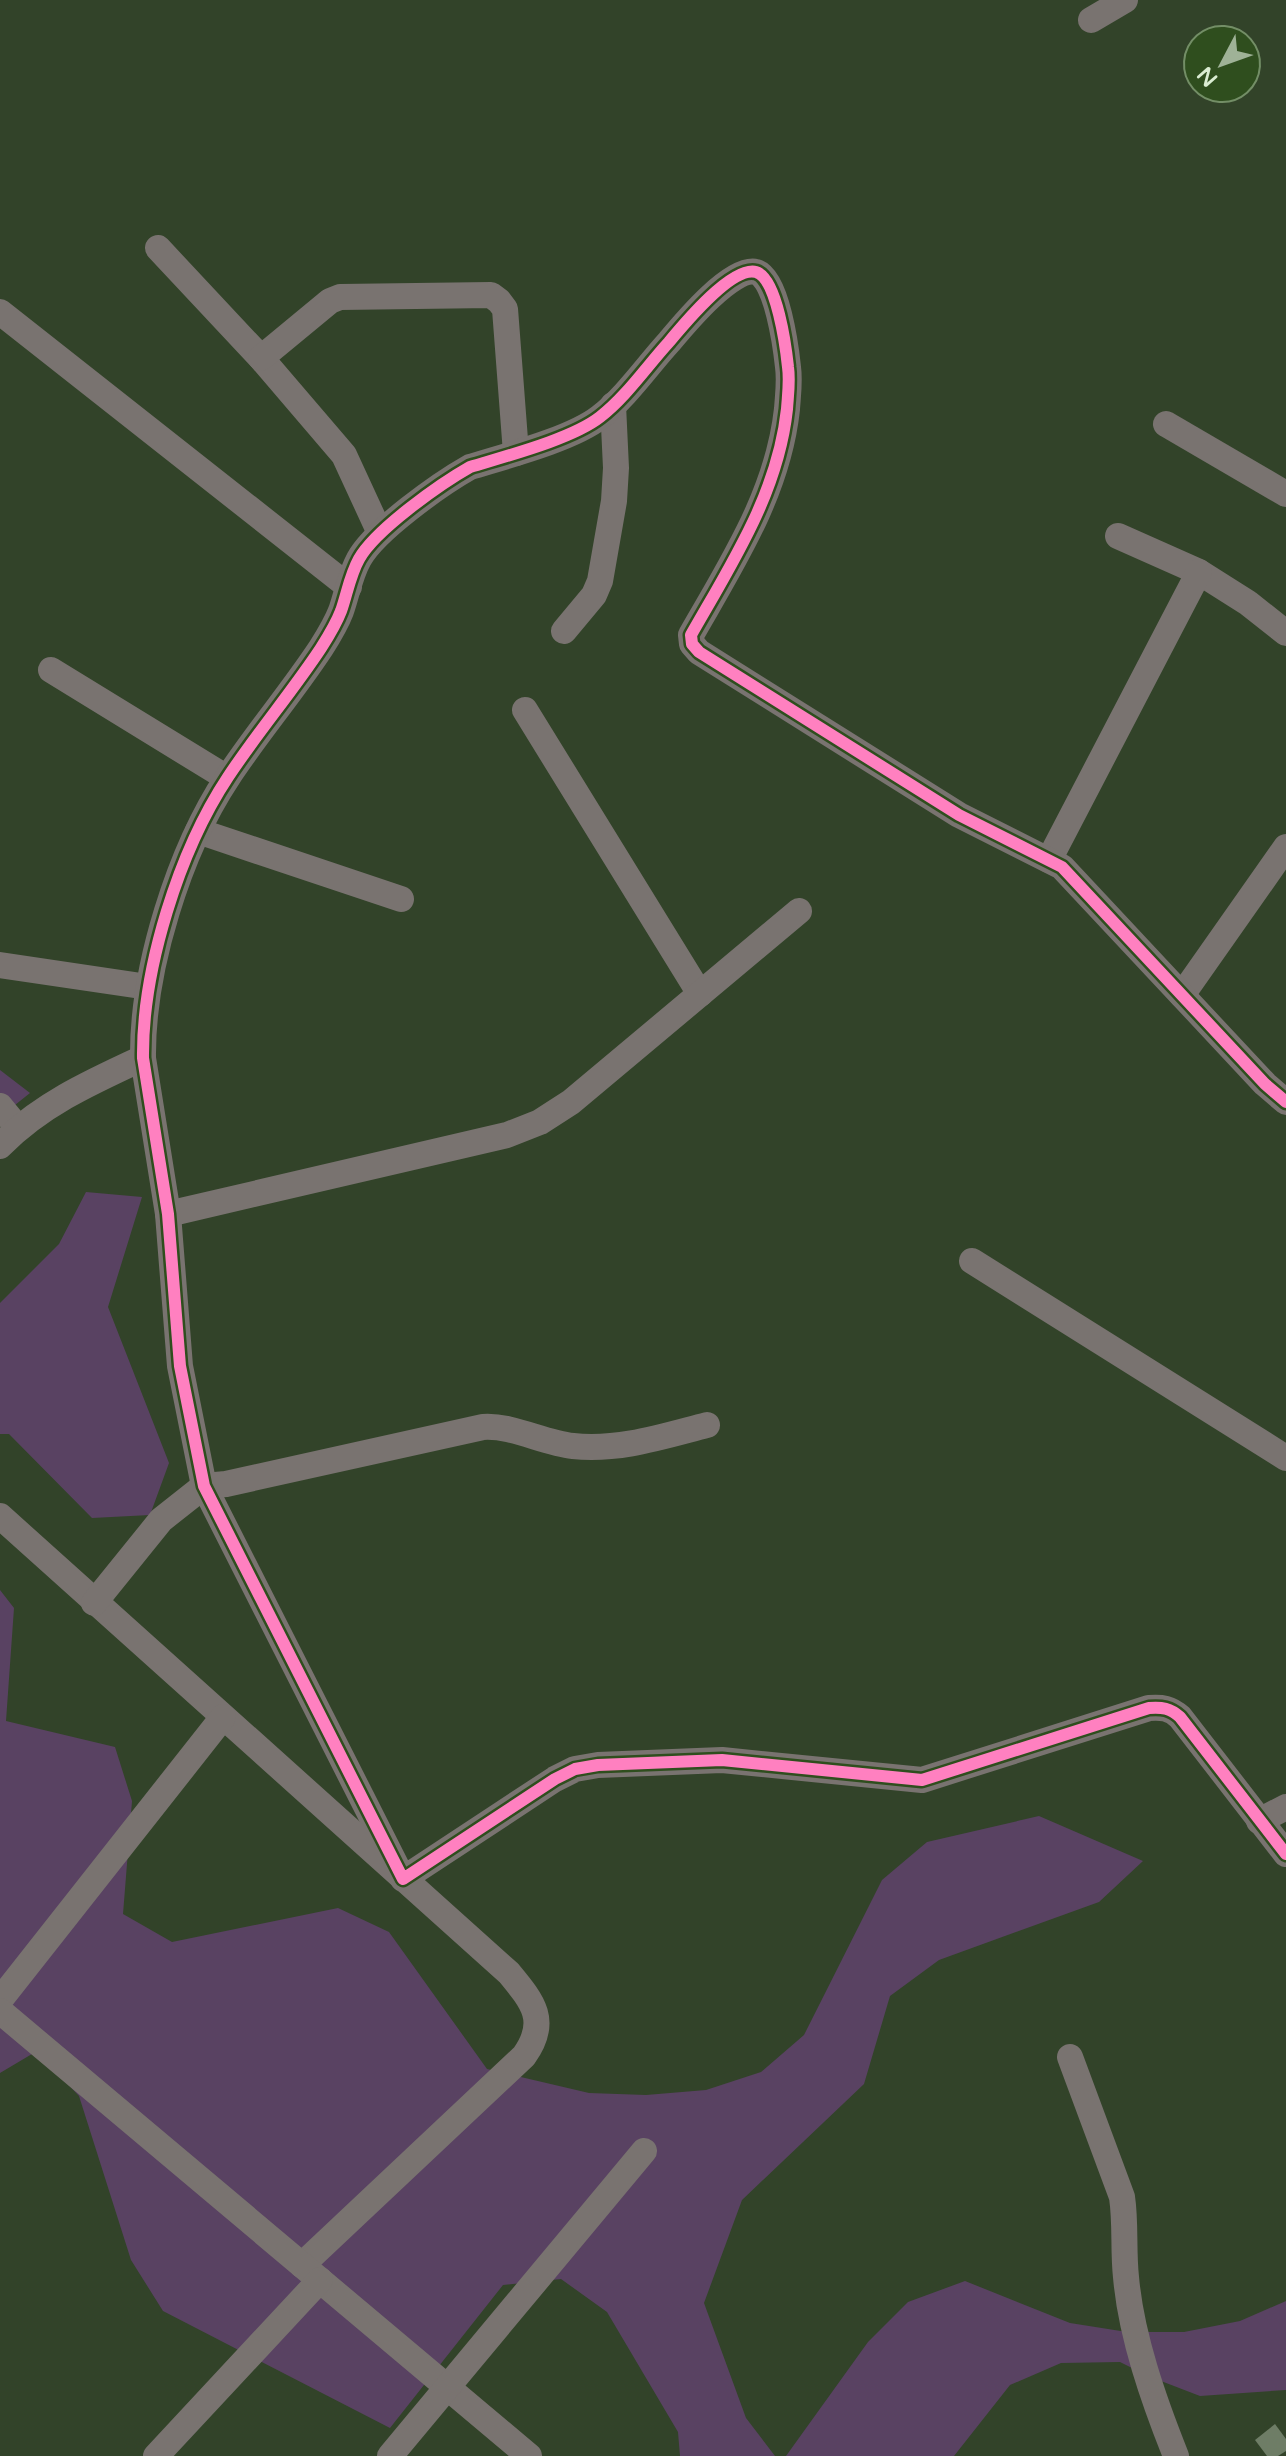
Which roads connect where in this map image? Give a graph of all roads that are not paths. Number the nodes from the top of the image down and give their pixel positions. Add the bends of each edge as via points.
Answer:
1 (1125, 0) edge
2 (1091, 20) dead end
3 (158, 248) dead end
4 (0, 312) edge
5 (261, 358) junction
6 (613, 405) junction
7 (1166, 424) dead end
8 (516, 453) junction
9 (1286, 494) edge
10 (380, 533) junction
11 (1118, 536) dead end
12 (1199, 572) junction
13 (349, 587) junction
14 (564, 631) dead end
15 (1286, 633) edge
16 (51, 670) dead end
17 (525, 710) dead end
18 (227, 778) junction
19 (198, 831) junction
20 (1286, 847) edge
21 (1049, 860) junction
22 (401, 899) dead end
23 (799, 911) dead end
24 (0, 965) edge
25 (148, 987) junction
26 (700, 994) junction
27 (1182, 995) junction
28 (143, 1058) junction
29 (1286, 1102) edge
30 (0, 1106) edge
31 (9, 1137) edge
32 (168, 1214) junction
33 (972, 1261) dead end
34 (707, 1425) dead end
35 (1286, 1458) edge
36 (204, 1486) junction
37 (0, 1516) edge
38 (94, 1603) junction
39 (223, 1717) junction
40 (1286, 1807) edge
41 (1259, 1821) junction
42 (1286, 1854) edge
43 (403, 1879) junction
44 (2, 1997) edge
45 (1070, 2057) dead end
46 (644, 2151) dead end
47 (311, 2272) junction
48 (448, 2388) junction
49 (156, 2456) edge
50 (390, 2456) edge
51 (529, 2456) edge
52 (1176, 2456) edge

1 - 2 street
3 - 5 street
4 - 13 street
5 - 8 street via 340,297 491,295 505,309
5 - 10 street via 344,455
6 - 8 street via 576,431
6 - 14 street via 614,501 600,581
6 - 21 street via 729,281 755,271 764,276 781,324 790,380 784,434 748,537 691,635 692,644 959,815
7 - 9 street
8 - 10 street via 454,476
10 - 13 street via 357,563
11 - 12 street
12 - 15 street
12 - 21 street
13 - 18 street via 322,647
16 - 18 street
17 - 26 street
18 - 19 street
19 - 22 street
19 - 25 street
20 - 27 street
21 - 27 street via 1071,876
23 - 26 street
24 - 25 street
25 - 28 street
26 - 32 street via 540,1122 507,1135
27 - 29 street
28 - 31 street via 77,1089
28 - 32 street
30 - 31 street
32 - 36 street via 180,1366
33 - 35 street
34 - 36 street via 601,1448 483,1427
36 - 38 street via 161,1520
36 - 43 street
37 - 38 street
38 - 39 street
39 - 43 street
39 - 44 street
40 - 41 street
41 - 42 street
41 - 43 street via 1180,1717 1171,1709 1149,1708 922,1780 722,1760 575,1769
43 - 47 street via 509,1973 528,1997 537,2021 535,2040
44 - 47 street
45 - 52 street via 1122,2197 1131,2314
46 - 48 street
47 - 48 street
47 - 49 street
48 - 50 street
48 - 51 street

